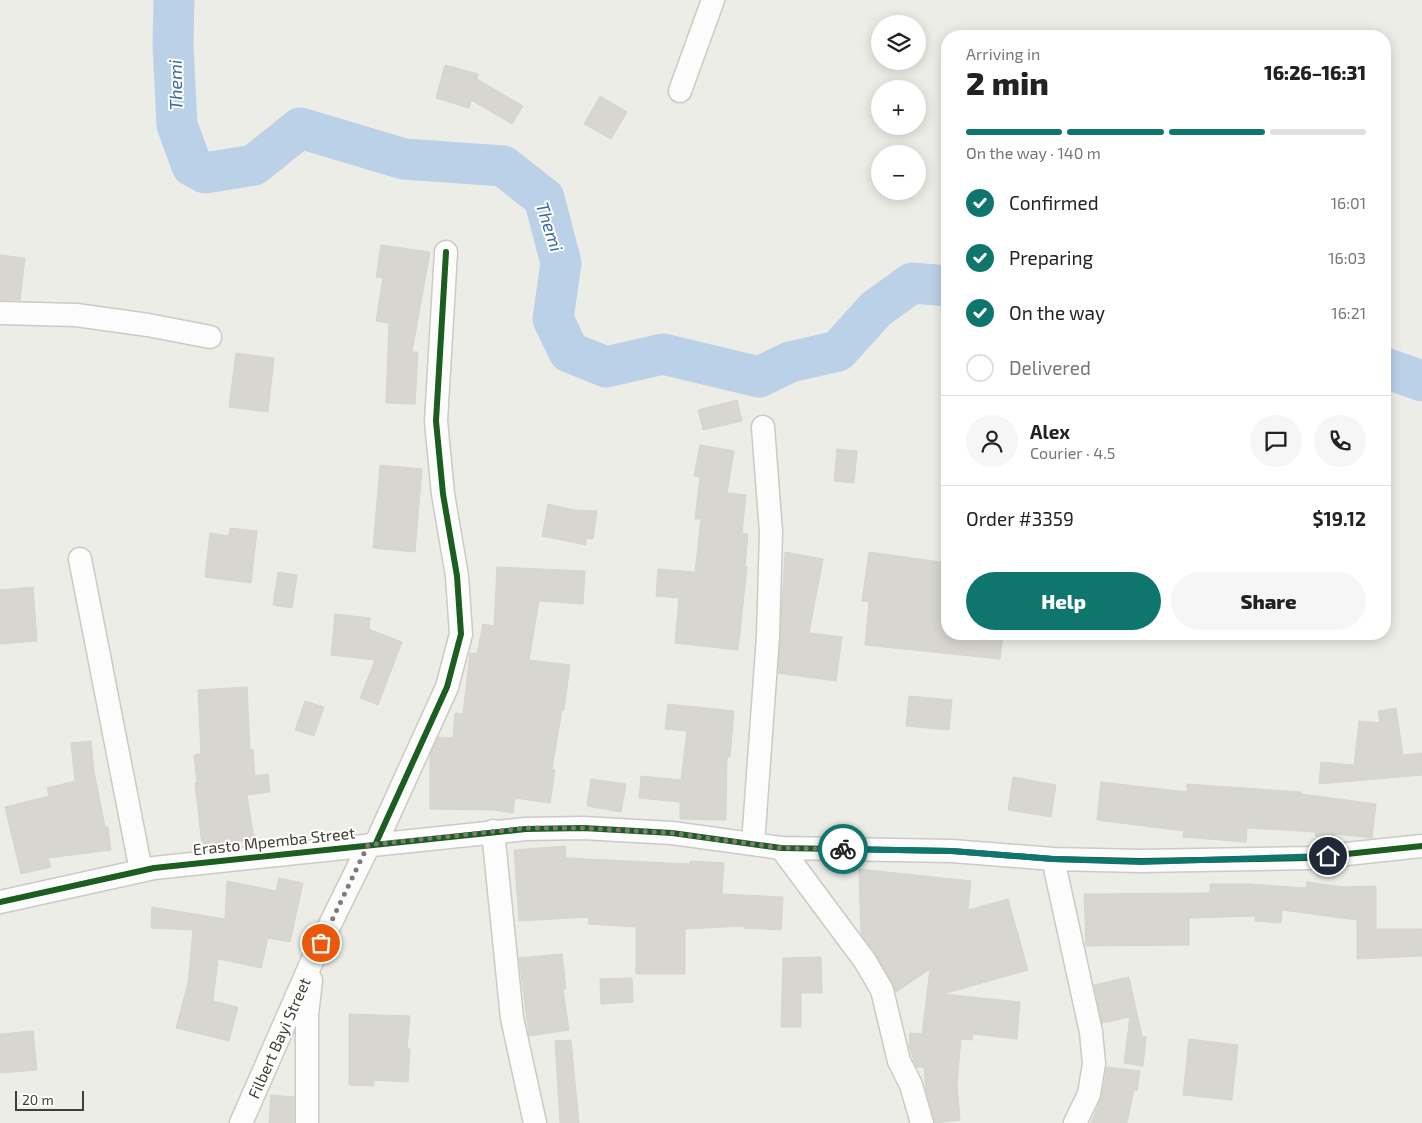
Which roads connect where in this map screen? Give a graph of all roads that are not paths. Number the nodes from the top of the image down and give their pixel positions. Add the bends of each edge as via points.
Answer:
1 (713, 0) edge
2 (680, 91) dead end
3 (446, 252) dead end
4 (0, 313) edge
5 (210, 337) dead end
6 (763, 427) dead end
7 (80, 558) dead end
8 (493, 831) junction
9 (372, 844) junction
10 (753, 844) junction
11 (1422, 846) edge
12 (781, 848) junction
13 (1053, 859) junction
14 (141, 871) junction
15 (0, 902) edge
16 (313, 960) junction
17 (241, 1123) edge
18 (307, 1123) edge
19 (535, 1123) edge
20 (922, 1123) edge
21 (1075, 1123) edge

1 - 2 street
3 - 9 street, Filbert Bayi Street via 436,421 461,634 447,687
4 - 5 street via 76,315
6 - 10 street via 771,532
7 - 14 street
8 - 9 street, Erasto Mpemba Street
8 - 10 street, Erasto Mpemba Street via 583,828 672,833
8 - 19 street via 512,1018
9 - 14 street, Erasto Mpemba Street
9 - 16 street, Filbert Bayi Street
10 - 12 street, Erasto Mpemba Street
11 - 13 street, Erasto Mpemba Street via 1308,858 1141,862
12 - 13 street, Erasto Mpemba Street via 952,851
12 - 20 street via 865,961 882,990 899,1061 911,1085
13 - 21 street via 1091,1032 1094,1064 1089,1094
14 - 15 street, Erasto Mpemba Street
16 - 17 street, Filbert Bayi Street
16 - 18 street via 308,1015

